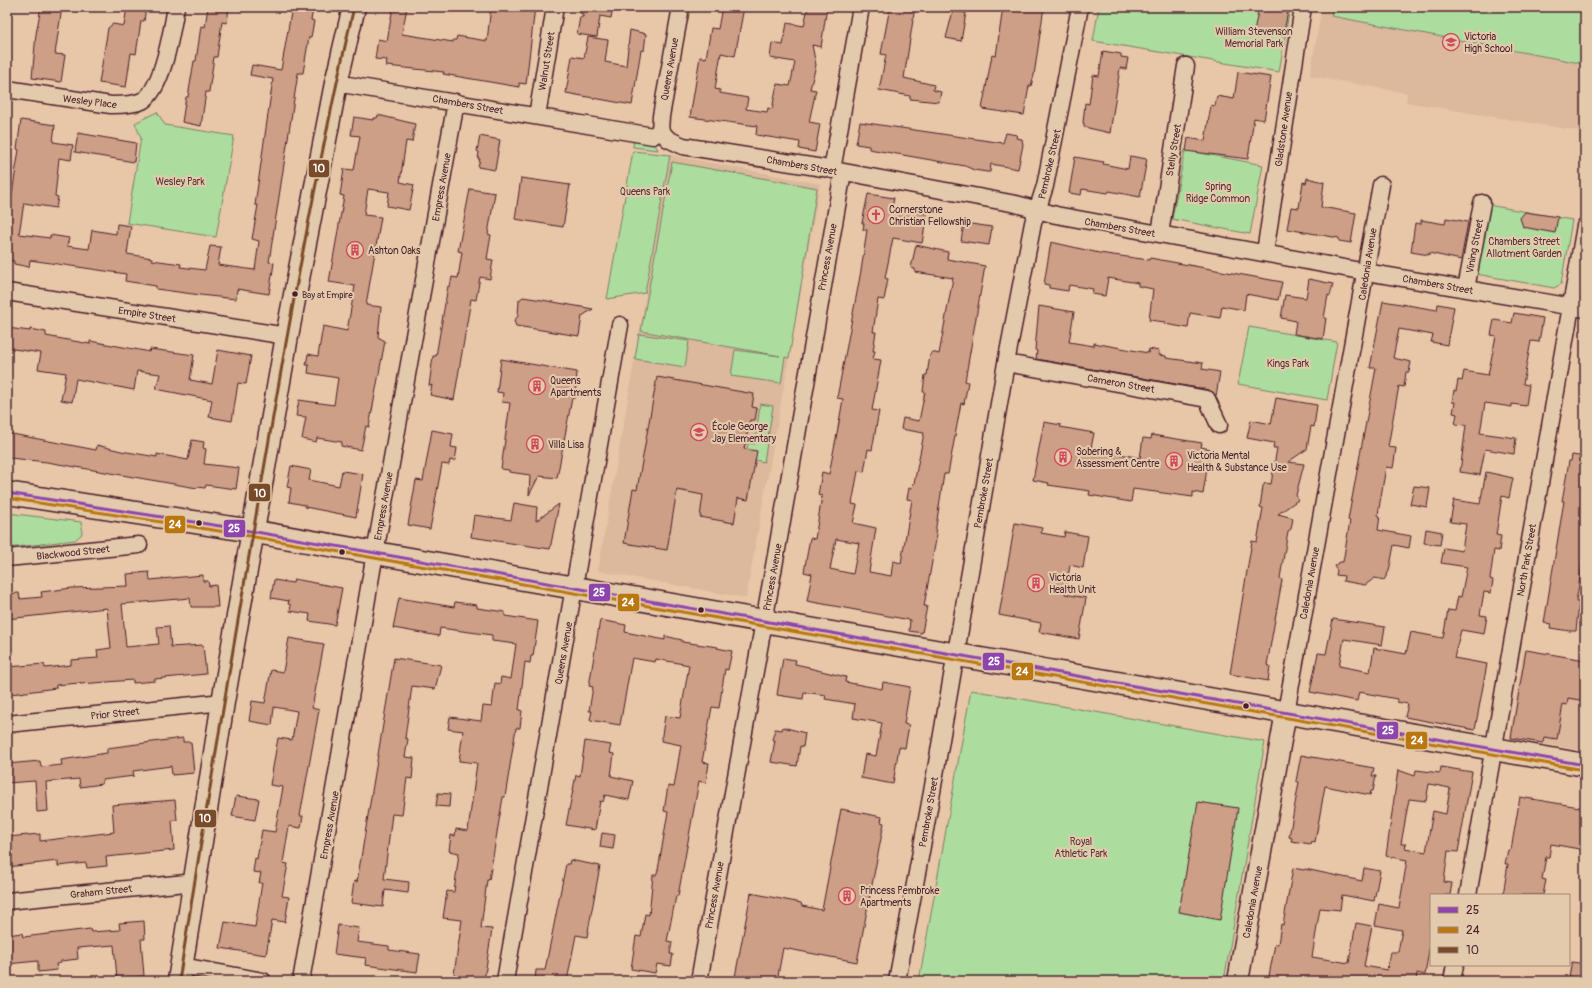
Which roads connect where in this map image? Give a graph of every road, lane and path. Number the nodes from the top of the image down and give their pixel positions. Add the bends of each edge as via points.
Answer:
1 (176, 7) edge
2 (354, 7) edge
3 (555, 7) edge
4 (681, 7) edge
5 (861, 7) edge
6 (1080, 7) edge
7 (1303, 7) edge
8 (1186, 66) dead end
9 (336, 83) junction
10 (7, 89) edge
11 (456, 102) junction
12 (537, 116) junction
13 (660, 130) junction
14 (837, 171) junction
15 (1381, 185) dead end
16 (1482, 203) dead end
17 (1038, 209) junction
18 (1585, 226) edge
19 (1160, 234) junction
20 (1265, 252) junction
21 (1366, 272) junction
22 (1466, 289) junction
23 (7, 292) edge
24 (1578, 307) edge
25 (620, 325) dead end
26 (286, 336) junction
27 (1006, 363) junction
28 (1219, 425) dead end
29 (7, 493) edge
30 (252, 531) junction
31 (139, 545) dead end
32 (375, 553) junction
33 (7, 558) edge
34 (575, 587) junction
35 (764, 621) junction
36 (955, 654) junction
37 (223, 702) junction
38 (1286, 712) junction
39 (7, 724) edge
40 (1494, 749) junction
41 (1585, 765) edge
42 (196, 882) junction
43 (1468, 894) edge
44 (7, 901) edge
45 (1455, 966) edge
46 (181, 974) edge
47 (263, 981) edge
48 (301, 981) edge
49 (505, 981) edge
50 (699, 981) edge
51 (897, 981) edge
52 (1238, 981) edge
53 (1452, 981) edge

1 - 10 street, Wesley Place via 163,68 153,90 142,101 111,105
2 - 9 main road
3 - 12 street, Walnut Street
4 - 13 street, Queens Avenue
5 - 14 street, Princess Avenue
6 - 17 street, Pembroke Street via 1045,186
7 - 20 street, Gladstone Avenue
8 - 19 street, Stelly Street
9 - 11 street, Chambers Street
9 - 26 main road
11 - 12 street, Chambers Street
11 - 32 street, Empress Avenue
12 - 13 street, Chambers Street via 653,136
13 - 14 street, Chambers Street via 668,139 683,146
14 - 17 street, Chambers Street
14 - 35 street, Princess Avenue
15 - 21 street, Caledonia Avenue via 1366,258
16 - 22 street, Vining Street
17 - 19 street, Chambers Street via 1056,215
17 - 27 street, Pembroke Street via 1033,223
18 - 24 street, North Park Street
19 - 20 street, Chambers Street
20 - 21 street, Chambers Street
21 - 22 street, Chambers Street
21 - 38 street, Caledonia Avenue
22 - 24 street, Chambers Street
23 - 26 street, Empire Street
24 - 40 street, North Park Street
25 - 34 street, Queens Avenue
26 - 30 main road
27 - 28 street, Cameron Street via 1207,399
27 - 36 street, Pembroke Street
29 - 30 main road
30 - 32 main road
30 - 37 main road
31 - 33 street, Blackwood Street
32 - 34 main road
32 - 48 street, Empress Avenue
34 - 35 main road
34 - 49 street, Queens Avenue
35 - 36 main road
35 - 50 street, Princess Avenue
36 - 38 main road
36 - 51 street, Pembroke Street
37 - 39 street, Prior Street
37 - 42 main road
38 - 40 main road
38 - 52 street, Caledonia Avenue
40 - 41 main road
40 - 43 street, North Park Street
42 - 44 street, Graham Street
42 - 46 main road
45 - 53 street
46 - 47 street via 227,974

